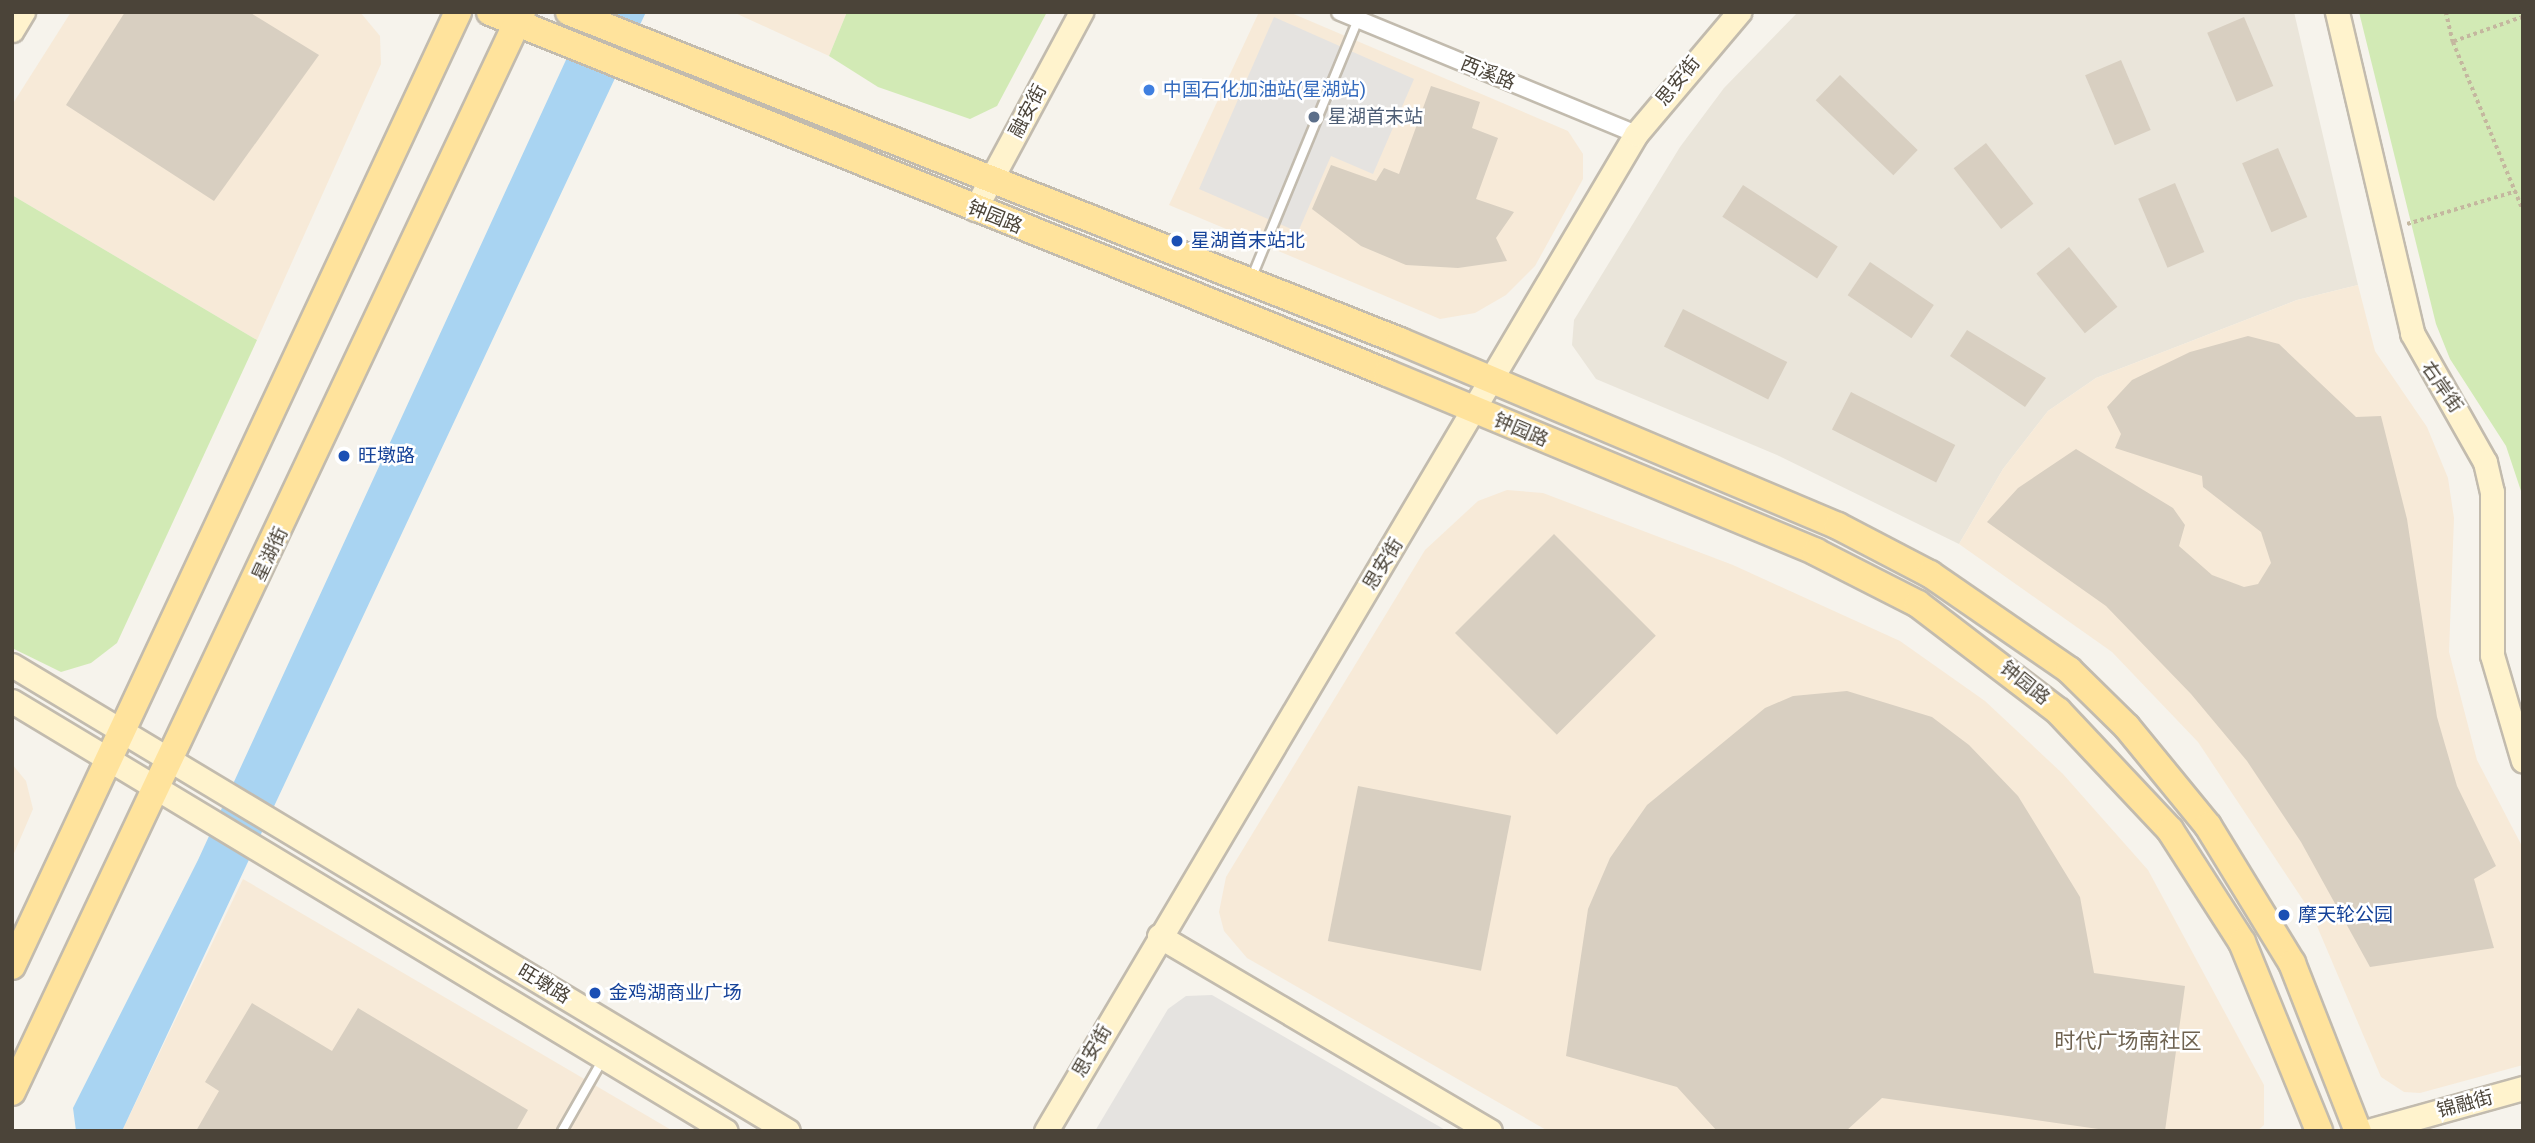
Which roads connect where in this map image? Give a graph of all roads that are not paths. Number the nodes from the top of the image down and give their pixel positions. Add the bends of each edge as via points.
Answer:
1 (23, 12) edge
2 (458, 12) edge
3 (490, 12) edge
4 (1081, 12) edge
5 (1340, 12) edge
6 (1739, 12) edge
7 (2337, 12) edge
8 (571, 13) edge
9 (519, 18) edge
10 (1358, 20) junction
11 (12, 30) edge
12 (1636, 134) junction
13 (992, 177) junction
14 (975, 209) junction
15 (1250, 281) junction
16 (1492, 380) junction
17 (1476, 411) junction
18 (12, 665) edge
19 (12, 701) edge
20 (125, 733) junction
21 (112, 760) junction
22 (2523, 761) edge
23 (173, 762) junction
24 (161, 788) junction
25 (1159, 936) junction
26 (12, 966) edge
27 (604, 1058) junction
28 (2523, 1088) edge
29 (12, 1092) edge
30 (562, 1131) edge
31 (726, 1131) edge
32 (788, 1131) edge
33 (1046, 1131) edge
34 (1490, 1131) edge
35 (2319, 1131) edge
36 (2358, 1131) edge
37 (2368, 1131) edge

1 - 11 street
2 - 20 main road
3 - 9 main road, 钟园路
4 - 13 street, 融安街
5 - 10 street, 西溪路
6 - 12 street, 思安街
7 - 22 street, 右岸街 via 2419,354 2470,427 2486,462 2492,492 2492,655
8 - 13 main road, 钟园路
9 - 14 main road, 钟园路 via 566,46
9 - 23 main road, 星湖街
10 - 12 street, 西溪路
10 - 15 lane
12 - 16 street, 思安街
13 - 14 street, 融安街
13 - 15 main road, 钟园路
14 - 17 main road, 钟园路
15 - 16 main road, 钟园路
16 - 17 street, 思安街
16 - 36 main road, 钟园路 via 1870,541 1969,599 2069,670 2142,744 2240,874 2292,963
17 - 25 street, 思安街
17 - 35 main road, 钟园路 via 1866,575 1952,627 2027,683 2111,762 2194,862 2268,995
18 - 20 street, 旺墩路
19 - 21 street, 旺墩路
20 - 21 main road
20 - 23 street, 旺墩路
21 - 24 street, 旺墩路
21 - 26 main road
23 - 24 main road, 星湖街
23 - 32 street, 旺墩路
24 - 27 street, 旺墩路
24 - 29 main road, 星湖街
25 - 33 street, 思安街
25 - 34 street
27 - 30 lane
27 - 31 street, 旺墩路
28 - 37 street, 锦融街

